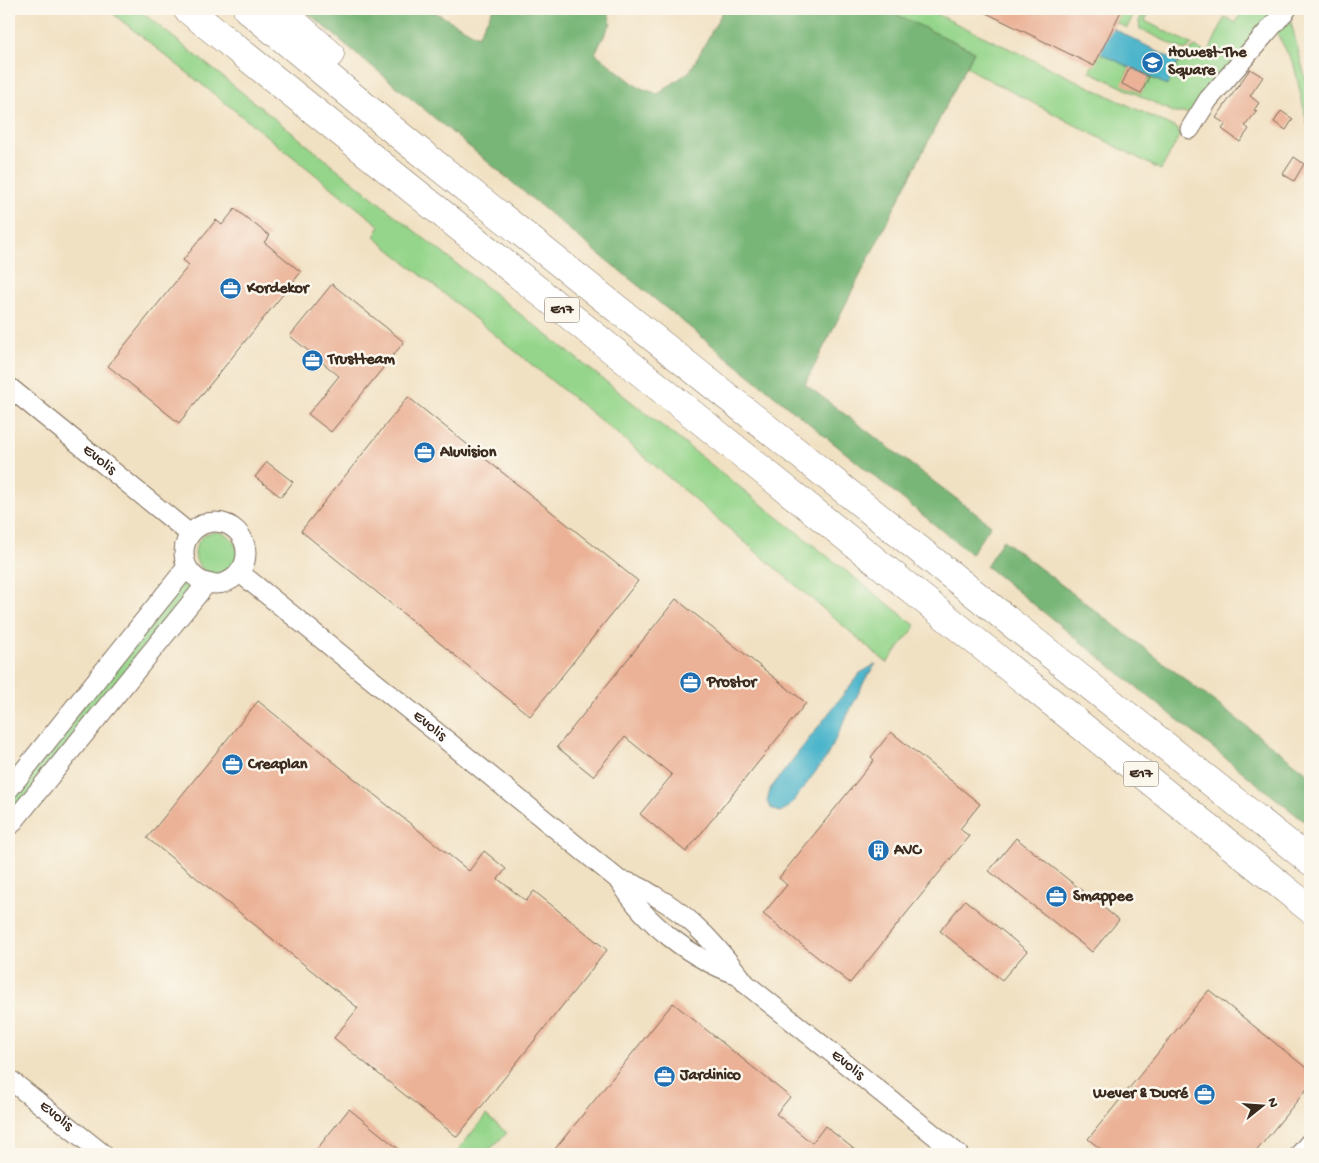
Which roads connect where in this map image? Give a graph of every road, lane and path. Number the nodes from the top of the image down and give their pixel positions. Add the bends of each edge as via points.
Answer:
1 (177, 9) edge
2 (186, 9) edge
3 (247, 9) edge
4 (279, 9) edge
5 (1282, 11) edge
6 (228, 44) junction
7 (1190, 129) dead end
8 (409, 143) junction
9 (9, 388) edge
10 (190, 534) junction
11 (188, 567) junction
12 (239, 572) junction
13 (207, 583) junction
14 (9, 789) edge
15 (9, 827) edge
16 (1310, 861) edge
17 (1310, 909) edge
18 (9, 1079) edge
19 (1310, 1142) edge
20 (103, 1154) edge
21 (958, 1154) edge
22 (1300, 1154) edge

1 - 6 highway
2 - 6 highway, E17
3 - 8 highway, E17
4 - 8 highway via 338,61
5 - 7 street via 1208,100
6 - 17 highway, E17
8 - 16 highway, E17
9 - 10 street, Evolis
10 - 11 street via 184,546
10 - 12 street via 208,522 231,527 238,532 245,546 244,562
11 - 13 street via 196,578
11 - 14 street
12 - 13 street via 222,583
12 - 21 street, Evolis via 620,881 632,882 693,922 732,963 746,984
13 - 15 street
18 - 20 street, Evolis
19 - 22 street

